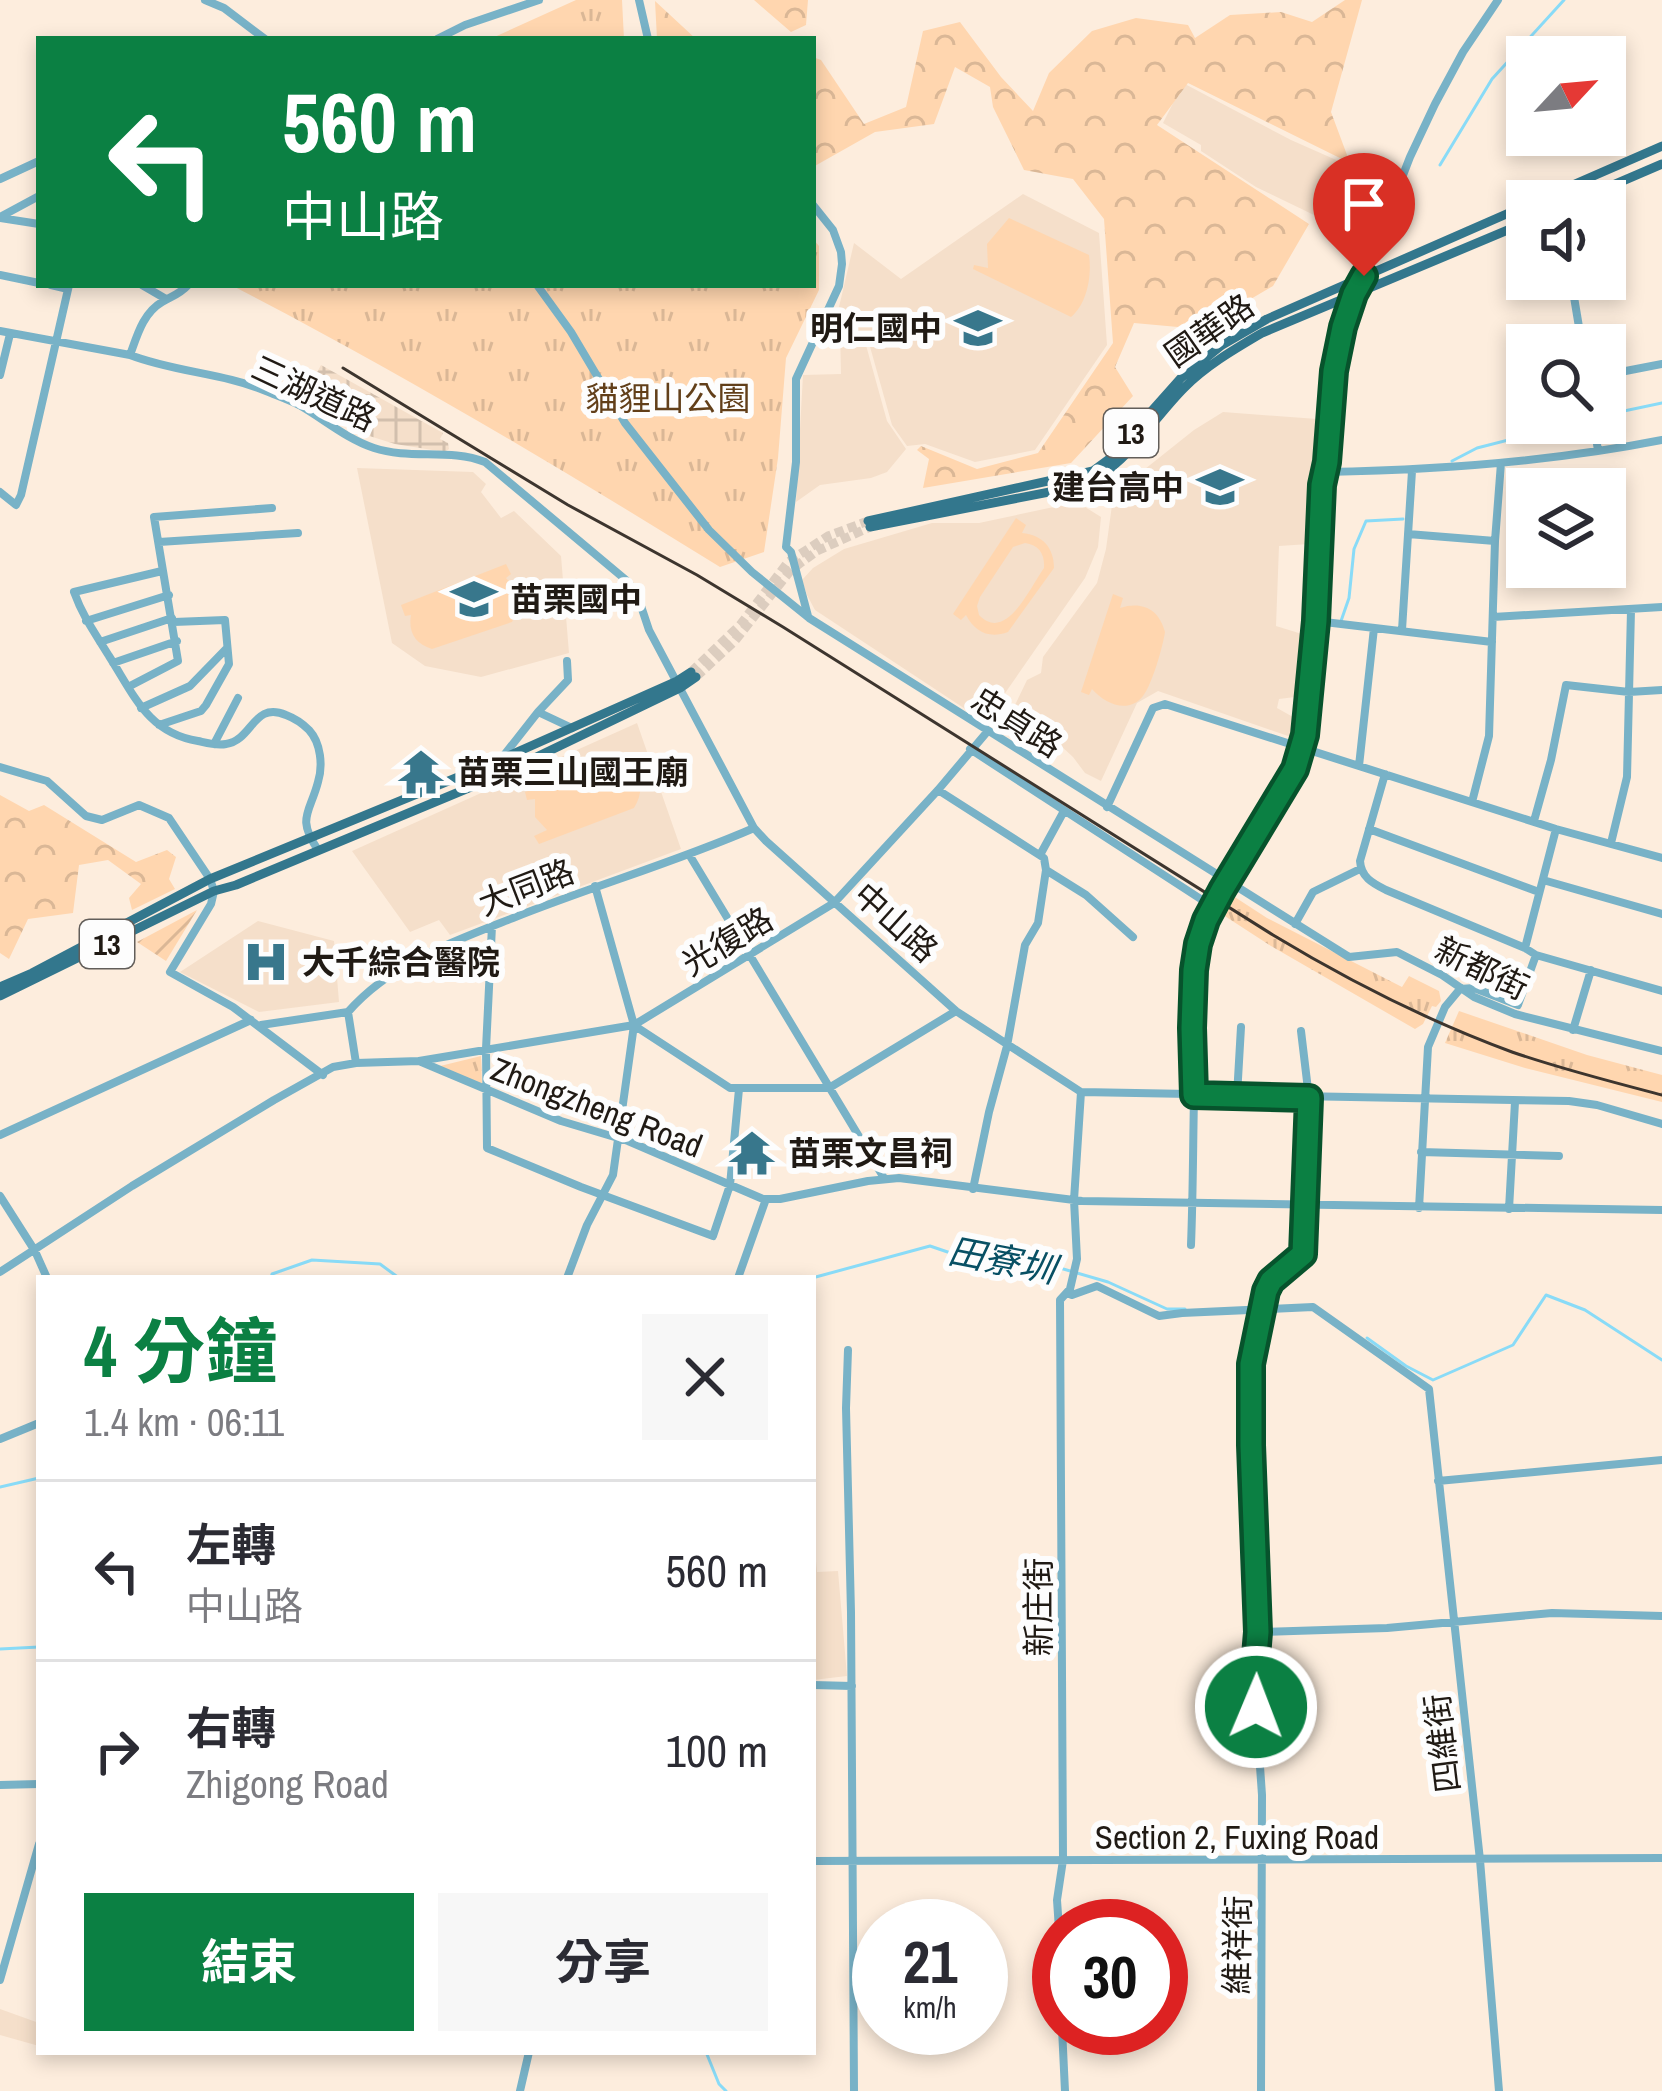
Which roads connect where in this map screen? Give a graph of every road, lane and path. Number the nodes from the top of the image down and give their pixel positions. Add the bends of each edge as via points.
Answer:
1 (206, 0) edge
2 (538, 0) edge
3 (639, 0) edge
4 (1498, 0) edge
5 (261, 36) edge
6 (442, 36) edge
7 (647, 36) edge
8 (1662, 146) edge
9 (36, 162) edge
10 (1662, 164) edge
11 (0, 179) edge
12 (1584, 180) edge
13 (1625, 180) edge
14 (36, 198) edge
15 (816, 210) edge
16 (1506, 214) edge
17 (0, 217) edge
18 (36, 223) edge
19 (1506, 231) edge
20 (0, 274) edge
21 (1364, 276) junction
22 (36, 282) edge
23 (69, 288) edge
24 (147, 288) edge
25 (185, 288) edge
26 (540, 288) edge
27 (1354, 294) junction
28 (166, 299) junction
29 (5, 332) edge
30 (56, 343) junction
31 (130, 355) junction
32 (1662, 364) edge
33 (1626, 371) edge
34 (0, 375) edge
35 (1184, 381) junction
36 (1662, 440) edge
37 (1597, 444) edge
38 (1598, 452) junction
39 (1501, 464) junction
40 (1412, 471) junction
41 (1326, 472) junction
42 (0, 492) edge
43 (272, 508) dead end
44 (869, 524) tunnel mouth
45 (298, 533) dead end
46 (1408, 534) junction
47 (159, 542) junction
48 (1495, 542) junction
49 (162, 571) junction
50 (169, 595) junction
51 (1662, 607) edge
52 (1631, 610) junction
53 (1493, 617) junction
54 (808, 618) junction
55 (173, 620) junction
56 (86, 621) junction
57 (1316, 621) junction
58 (1373, 628) junction
59 (1402, 630) junction
60 (177, 641) junction
61 (100, 642) junction
62 (1492, 642) junction
63 (227, 648) junction
64 (566, 661) dead end
65 (113, 663) junction
66 (694, 674) tunnel mouth
67 (679, 684) junction
68 (128, 687) junction
69 (1662, 690) edge
70 (1629, 692) junction
71 (238, 698) dead end
72 (141, 708) junction
73 (538, 712) junction
74 (159, 725) junction
75 (572, 728) junction
76 (987, 732) junction
77 (214, 744) junction
78 (1303, 748) junction
79 (970, 749) junction
80 (501, 759) junction
81 (1359, 766) junction
82 (0, 767) edge
83 (506, 772) junction
84 (1385, 774) junction
85 (938, 790) junction
86 (1472, 802) junction
87 (1107, 807) junction
88 (1064, 811) junction
89 (1534, 820) junction
90 (754, 828) junction
91 (1369, 829) junction
92 (1556, 829) junction
93 (310, 838) junction
94 (1611, 843) junction
95 (318, 850) junction
96 (1040, 855) junction
97 (690, 856) junction
98 (1662, 858) edge
99 (1360, 869) junction
100 (1046, 870) junction
101 (211, 879) junction
102 (1543, 880) junction
103 (1227, 882) junction
104 (595, 886) junction
105 (214, 891) junction
106 (1539, 892) junction
107 (834, 903) junction
108 (1213, 907) junction
109 (1662, 914) edge
110 (1294, 924) junction
111 (492, 926) junction
112 (1133, 937) dead end
113 (1525, 948) junction
114 (749, 956) junction
115 (1536, 956) junction
116 (1591, 970) junction
117 (0, 987) edge
118 (1460, 988) junction
119 (1662, 991) edge
120 (0, 996) edge
121 (956, 1011) junction
122 (348, 1012) junction
123 (255, 1023) junction
124 (634, 1025) junction
125 (1241, 1027) dead end
126 (1301, 1030) dead end
127 (1573, 1030) junction
128 (1007, 1046) junction
129 (486, 1049) junction
130 (1662, 1051) edge
131 (418, 1060) junction
132 (356, 1064) junction
133 (323, 1075) junction
134 (829, 1088) junction
135 (739, 1089) junction
136 (486, 1090) junction
137 (1081, 1092) junction
138 (1194, 1095) junction
139 (1237, 1096) junction
140 (1309, 1098) junction
141 (1426, 1099) junction
142 (1514, 1102) junction
143 (1662, 1124) edge
144 (0, 1135) edge
145 (616, 1139) junction
146 (1421, 1152) junction
147 (1512, 1156) junction
148 (1559, 1156) dead end
149 (884, 1178) junction
150 (730, 1185) junction
151 (973, 1189) junction
152 (604, 1194) junction
153 (0, 1196) edge
154 (766, 1199) junction
155 (1075, 1200) junction
156 (1192, 1203) junction
157 (1306, 1205) junction
158 (1419, 1208) junction
159 (1509, 1209) junction
160 (1662, 1210) edge
161 (1192, 1245) dead end
162 (35, 1251) junction
163 (0, 1272) edge
164 (46, 1275) edge
165 (568, 1275) edge
166 (739, 1275) edge
167 (1069, 1291) junction
168 (1264, 1310) junction
169 (848, 1350) dead end
170 (36, 1424) edge
171 (0, 1439) edge
172 (1662, 1460) edge
173 (1438, 1481) junction
174 (1662, 1616) edge
175 (1454, 1623) junction
176 (1258, 1632) junction
177 (816, 1684) edge
178 (852, 1686) junction
179 (36, 1784) edge
180 (0, 1785) edge
181 (36, 1854) edge
182 (1662, 1858) edge
183 (1063, 1860) junction
184 (1480, 1860) junction
185 (816, 1861) edge
186 (1262, 1861) junction
187 (854, 1862) junction
188 (1057, 1899) edge
189 (2, 1966) edge
190 (0, 1979) edge
191 (528, 2055) edge
192 (1063, 2055) edge
193 (520, 2091) edge
194 (854, 2091) edge
195 (1065, 2091) edge
196 (1261, 2091) edge
197 (1499, 2091) edge

1 - 5 street
2 - 6 street
3 - 7 street
4 - 21 street via 1435,104
8 - 12 main road
9 - 11 street
10 - 13 main road
14 - 17 street
15 - 54 street via 833,230 842,264 796,379 786,547
16 - 21 main road, 國華路 / 13
17 - 18 street
19 - 27 main road, 國華路 / 13
20 - 22 street
21 - 27 street
21 - 35 main road, 國華路 / 13 via 1222,345
23 - 30 street
24 - 28 street
25 - 28 street
26 - 54 street, 忠貞路 via 644,449 709,530
27 - 35 main road, 國華路 / 13 via 1262,333
27 - 41 street via 1337,348
28 - 31 street via 149,312
29 - 30 street, 三湖道路
29 - 34 street
30 - 31 street, 三湖道路
30 - 42 street via 21,496 16,505
31 - 67 street, 三湖道路 via 262,389 371,447 485,462 626,580
32 - 33 street
35 - 44 main road, 國華路 / 13 via 1093,471
36 - 38 street
37 - 38 street
38 - 39 street
39 - 40 street
39 - 48 street
40 - 41 street
40 - 46 street
41 - 57 street
43 - 47 street via 154,518
45 - 47 street
46 - 48 street
46 - 59 street
47 - 49 street
48 - 53 street
49 - 50 street
49 - 56 street via 74,592
50 - 55 street
50 - 56 street
51 - 52 street
52 - 53 street
52 - 70 street
53 - 62 street
54 - 76 street, 忠貞路
55 - 60 street
55 - 61 street
55 - 63 street via 225,620
56 - 61 street
57 - 58 street
57 - 78 street
58 - 59 street
58 - 81 street
59 - 62 street
60 - 65 street
60 - 68 street via 178,661
61 - 65 street
62 - 86 street via 1489,736
63 - 72 street via 190,686
63 - 74 street via 226,671 206,705
64 - 73 street via 568,680
65 - 68 street
66 - 67 main road, 13
67 - 75 main road, 13
67 - 83 main road, 13
67 - 90 street, 中山路
68 - 72 street
69 - 70 street
70 - 89 street via 1565,685
70 - 94 street via 1627,777
71 - 77 street
72 - 74 street
73 - 75 street
73 - 80 street
74 - 77 street via 177,738
75 - 80 main road, 13
76 - 79 street, 光復路
76 - 87 street, 忠貞路
77 - 93 street via 241,737 263,712 307,728 320,761 306,813
78 - 81 street
78 - 87 street via 1159,704
78 - 103 street
79 - 85 street, 光復路
79 - 88 street
80 - 83 street
80 - 93 main road, 13
81 - 84 street
82 - 101 street via 47,781 102,820 139,805 169,818
83 - 95 main road, 13
84 - 86 street
84 - 91 street
85 - 96 street
85 - 107 street, 光復路
86 - 89 street
87 - 103 street, 忠貞路
88 - 96 street
88 - 108 street
89 - 92 street
90 - 97 street, 大同路
90 - 107 street, 中山路
91 - 99 street
91 - 106 street
92 - 94 street
92 - 102 street
93 - 95 street
93 - 101 main road, 13
94 - 98 street
95 - 105 main road, 13
96 - 100 street
97 - 104 street, 大同路
97 - 114 street
99 - 110 street via 1313,892
99 - 113 street via 1386,890
100 - 112 street
100 - 128 street
101 - 105 street
101 - 117 main road, 13
102 - 106 street
102 - 109 street
103 - 108 street
103 - 110 street, 新都街
104 - 111 street, 大同路
104 - 124 street
105 - 120 main road, 13
105 - 123 street via 170,972
106 - 113 street
107 - 114 street, 光復路
107 - 121 street, 中山路
108 - 138 street via 1194,970
110 - 118 street, 新都街 via 1349,957 1397,952
111 - 122 street, 大同路 via 416,957
111 - 129 street
113 - 115 street
114 - 124 street, 光復路
114 - 134 street
115 - 116 street
115 - 118 street via 1518,1006
116 - 119 street
116 - 127 street
118 - 127 street, 新都街
118 - 141 street via 1428,1047
121 - 128 street, 中山路
121 - 134 street
122 - 123 street
122 - 132 street
123 - 133 street
123 - 144 street
124 - 129 street, 光復路
124 - 135 street
124 - 145 street
125 - 139 street
126 - 140 street, 維祥街
127 - 130 street, 新都街
128 - 137 street, 中山路
128 - 151 street
129 - 131 street, 光復路
129 - 136 street
131 - 132 street, Zhongzheng Road
131 - 136 street, Zhongzheng Road
132 - 133 street, Zhongzheng Road
133 - 162 street, Zhongzheng Road
134 - 135 street
134 - 149 street
135 - 150 street
136 - 145 street, Zhongzheng Road
136 - 152 street via 487,1148
137 - 138 street
137 - 155 street, 新庄街
138 - 139 street
138 - 156 street
139 - 140 street
140 - 141 street
140 - 157 street, 維祥街
141 - 142 street
141 - 146 street
142 - 143 street via 1597,1105
142 - 147 street
145 - 150 street, Zhongzheng Road
145 - 152 street
146 - 147 street
146 - 158 street
147 - 148 street
147 - 159 street
149 - 151 street, Zhongzheng Road
149 - 154 street, Zhongzheng Road
150 - 152 street via 713,1235
150 - 154 street, Zhongzheng Road
151 - 155 street, Zhongzheng Road
152 - 165 street
153 - 162 street
154 - 166 street
155 - 156 street, Zhongzheng Road
155 - 167 street, 新庄街
156 - 157 street, Zhongzheng Road
156 - 161 street
157 - 158 street, Zhongzheng Road
157 - 168 street, 維祥街 via 1303,1254 1271,1281
158 - 159 street, Zhongzheng Road
159 - 160 street, Zhongzheng Road
162 - 163 street, Zhongzheng Road
162 - 164 street
167 - 168 street via 1097,1286 1159,1316
167 - 183 street, 新庄街 via 1060,1300
168 - 173 street, 四維街 via 1312,1307 1429,1389
168 - 176 street, 維祥街 via 1251,1364
169 - 178 street
170 - 171 street
172 - 173 street
173 - 175 street, 四維街
174 - 175 street via 1552,1613
175 - 176 street
175 - 184 street, 四維街
176 - 186 street, 維祥街
177 - 178 street
178 - 187 street
179 - 180 street
181 - 189 street
182 - 184 street, Section 2, Fuxing Road
183 - 186 street, Section 2, Fuxing Road
183 - 187 street, Section 2, Fuxing Road
183 - 188 street, 新庄街
184 - 186 street, Section 2, Fuxing Road
184 - 197 street, 四維街
185 - 187 street, Section 2, Fuxing Road
186 - 196 street, 維祥街
187 - 194 street
189 - 190 street
191 - 193 street
192 - 195 street

